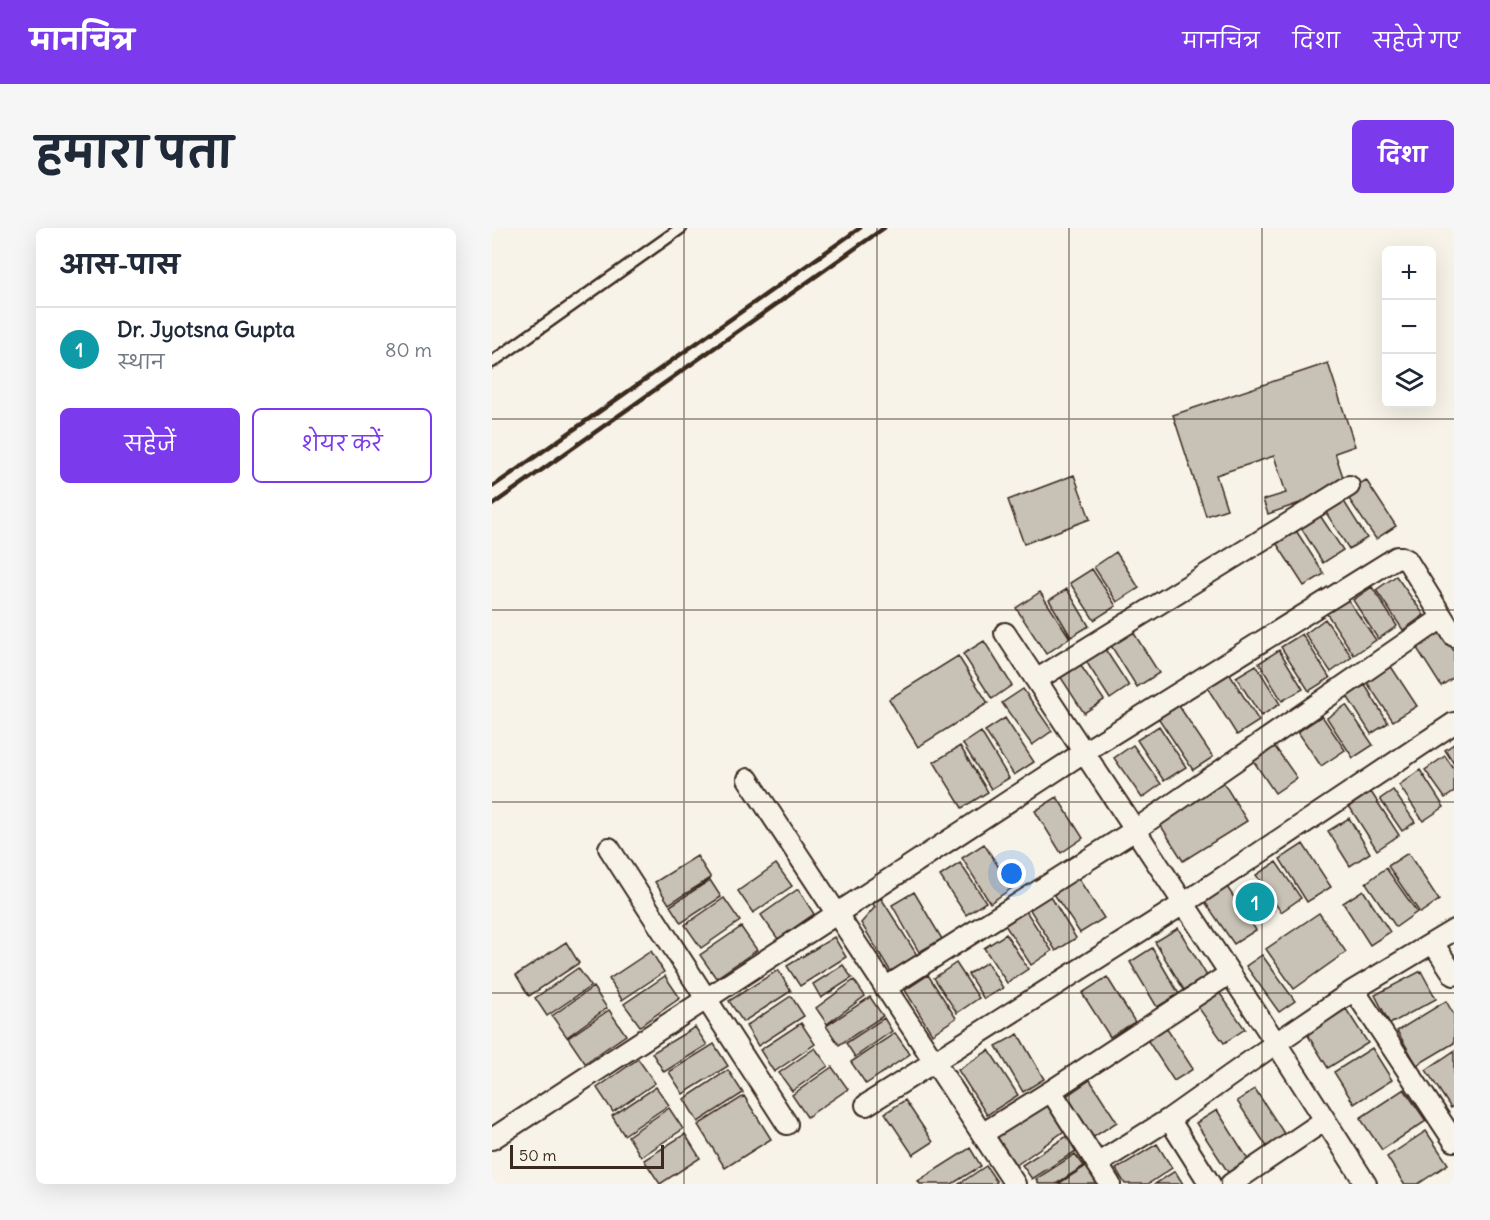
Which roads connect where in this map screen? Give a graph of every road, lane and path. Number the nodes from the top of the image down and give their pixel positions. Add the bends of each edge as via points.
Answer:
1 (681, 228) edge
2 (492, 362) edge
3 (1349, 486) dead end
4 (1442, 618) junction
5 (1005, 633) dead end
6 (1454, 636) edge
7 (1036, 680) junction
8 (1454, 723) edge
9 (1084, 752) junction
10 (747, 779) dead end
11 (1135, 830) junction
12 (609, 848) dead end
13 (1183, 904) junction
14 (836, 914) junction
15 (1454, 930) edge
16 (1433, 943) junction
17 (1229, 974) junction
18 (1454, 975) edge
19 (885, 988) junction
20 (1354, 990) junction
21 (706, 999) junction
22 (1276, 1044) junction
23 (934, 1062) junction
24 (1051, 1091) junction
25 (866, 1105) dead end
26 (1169, 1119) junction
27 (1325, 1120) junction
28 (787, 1124) dead end
29 (982, 1134) junction
30 (492, 1139) edge
31 (1454, 1141) edge
32 (1097, 1164) junction
33 (1015, 1184) edge
34 (1110, 1184) edge
35 (1210, 1184) edge
36 (1231, 1184) edge
37 (1366, 1184) edge

1 - 2 lane
3 - 7 street
4 - 6 street
4 - 9 street via 1407,560 1397,557
4 - 11 street
5 - 7 street
7 - 9 street
8 - 13 street
9 - 11 street
9 - 14 street
10 - 14 street
11 - 13 street
11 - 19 street
12 - 21 street
13 - 17 street
13 - 23 street
14 - 19 street
14 - 21 street
15 - 16 street
16 - 18 street
16 - 20 street
17 - 22 street
17 - 24 street
19 - 23 street
20 - 22 street
20 - 31 street
21 - 28 street
21 - 30 street
22 - 26 street
22 - 27 street
23 - 25 street
23 - 29 street
24 - 29 street
24 - 32 street
26 - 32 street
26 - 35 street
27 - 36 street
27 - 37 street
29 - 33 street
32 - 34 street

